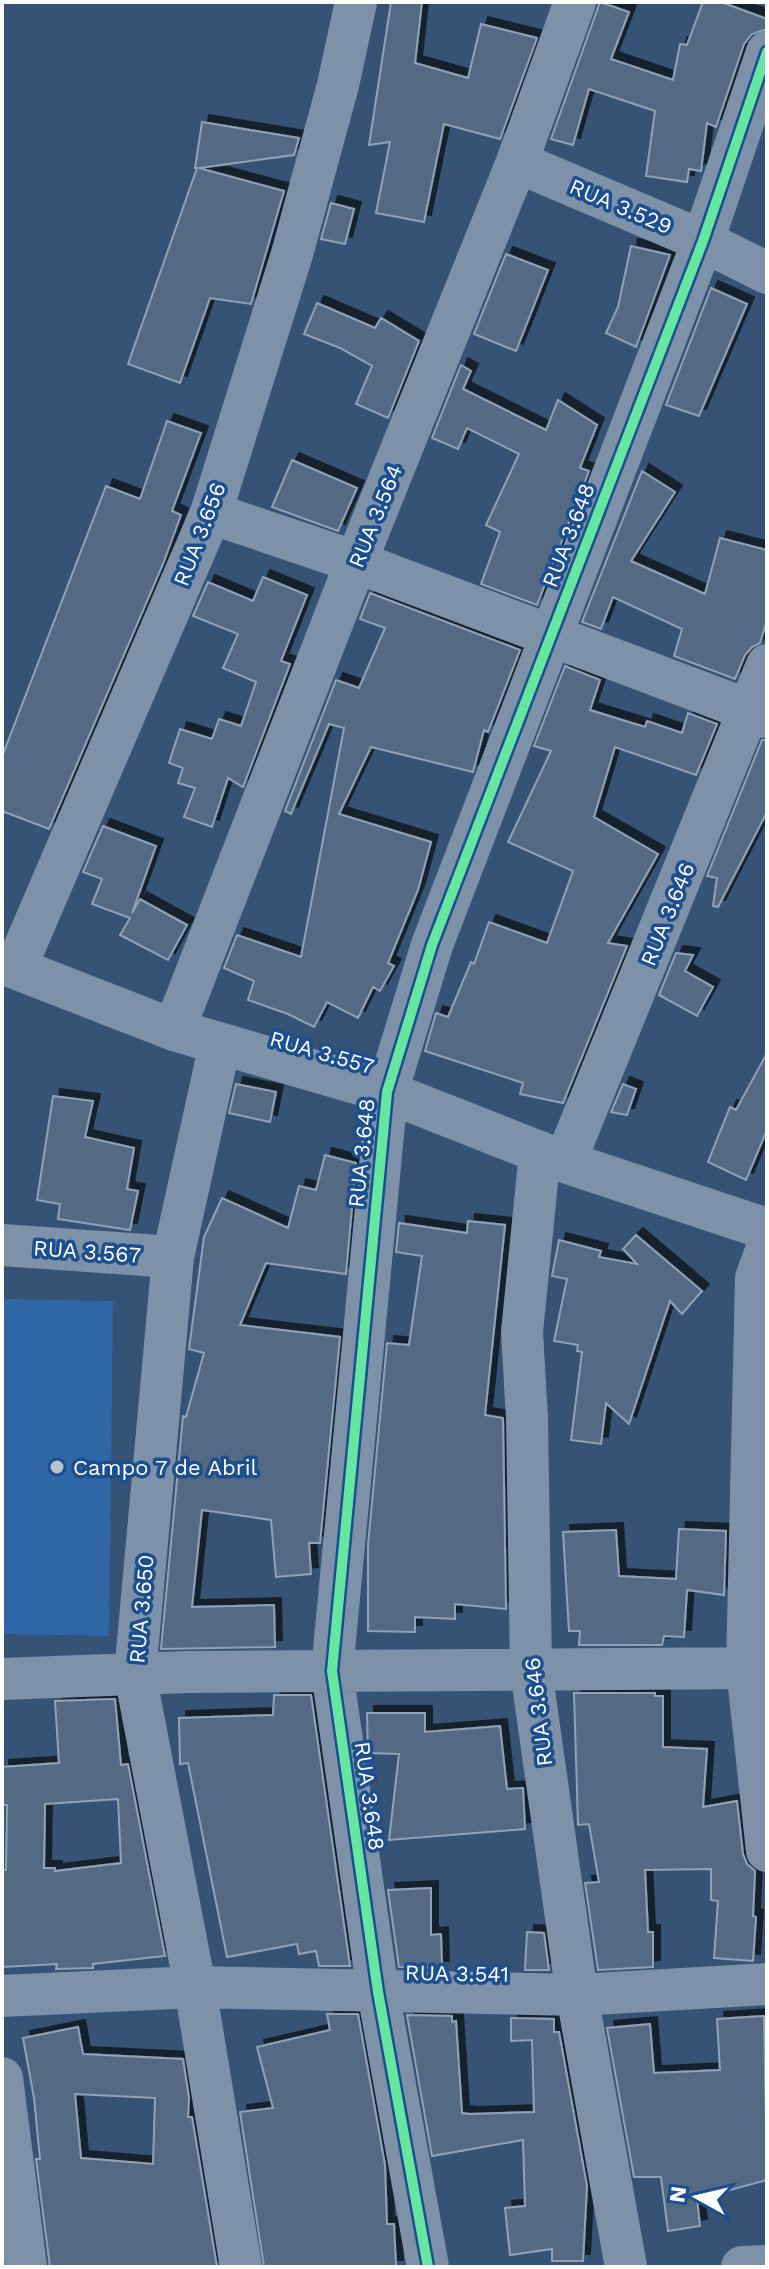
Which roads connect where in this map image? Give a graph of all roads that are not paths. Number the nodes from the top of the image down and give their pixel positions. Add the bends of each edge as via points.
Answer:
1 (356, 2) edge
2 (575, 2) edge
3 (767, 52) edge
4 (517, 162) junction
5 (703, 241) junction
6 (767, 273) edge
7 (211, 513) junction
8 (356, 562) junction
9 (551, 635) junction
10 (767, 665) edge
11 (758, 714) edge
12 (9, 965) edge
13 (174, 1030) junction
14 (220, 1044) junction
15 (387, 1092) junction
16 (553, 1157) junction
17 (767, 1229) edge
18 (2, 1245) edge
19 (767, 1248) edge
20 (173, 1257) junction
21 (757, 1668) edge
22 (531, 1670) junction
23 (332, 1671) junction
24 (135, 1674) junction
25 (2, 1679) edge
26 (767, 1851) edge
27 (767, 1984) edge
28 (195, 1987) junction
29 (378, 1992) junction
30 (577, 1995) junction
31 (2, 1996) edge
32 (2, 2078) edge
33 (767, 2266) edge
34 (26, 2267) edge
35 (241, 2267) edge
36 (428, 2267) edge
37 (626, 2267) edge
38 (742, 2267) edge

1 - 7 street, RUA 3.656 via 292,254
2 - 4 street, RUA 3.564
3 - 5 street, RUA 3.648
4 - 5 street, RUA 3.529
4 - 8 street, RUA 3.564
5 - 6 street, RUA 3.529
5 - 9 street, RUA 3.648
7 - 8 street
7 - 12 street, RUA 3.656
8 - 9 street
8 - 13 street, RUA 3.564
9 - 11 street
9 - 15 street, RUA 3.648 via 432,945
10 - 11 street, RUA 3.646
11 - 16 street, RUA 3.646
12 - 13 street, RUA 3.557
13 - 14 street, RUA 3.557
14 - 15 street, RUA 3.557
14 - 20 street, RUA 3.650
15 - 16 street, RUA 3.557
15 - 23 street, RUA 3.648
16 - 17 street, RUA 3.557
16 - 22 street, RUA 3.646 via 522,1332
18 - 20 street, RUA 3.567
19 - 21 street via 756,1278
20 - 24 street, RUA 3.650
21 - 22 street
21 - 26 street
22 - 23 street
22 - 30 street, RUA 3.646
23 - 24 street
23 - 29 street, RUA 3.648
24 - 25 street
24 - 28 street, RUA 3.650
27 - 30 street, RUA 3.541
28 - 29 street, RUA 3.541
28 - 31 street, RUA 3.541
28 - 35 street, RUA 3.650
29 - 30 street, RUA 3.541
29 - 36 street, RUA 3.648
30 - 37 street, RUA 3.646
32 - 34 street
33 - 38 street

